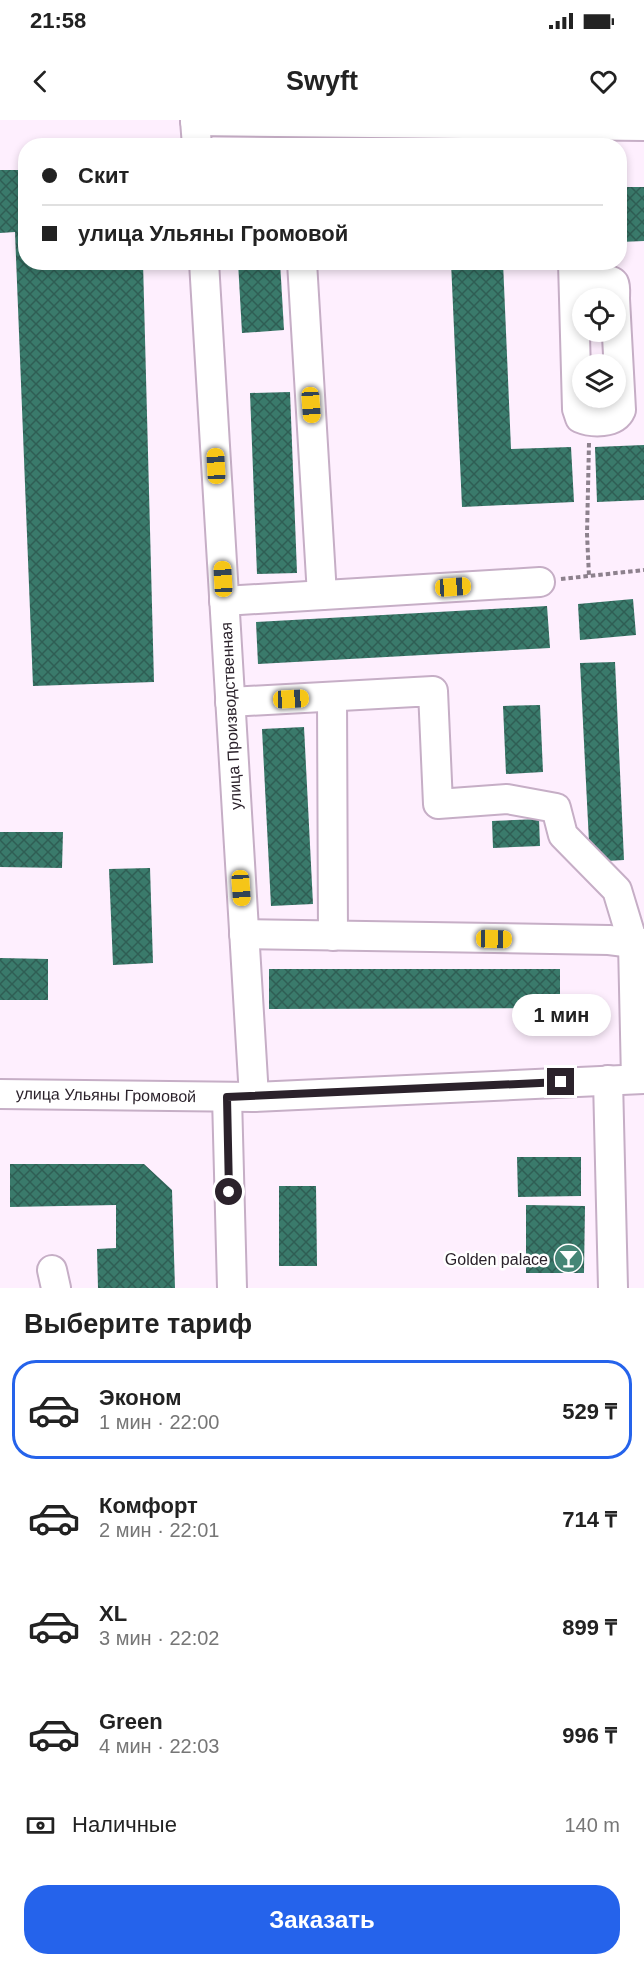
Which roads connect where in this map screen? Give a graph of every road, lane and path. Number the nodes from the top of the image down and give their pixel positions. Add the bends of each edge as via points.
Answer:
1 (195, 120) edge
2 (644, 126) edge
3 (296, 134) edge
4 (567, 135) edge
5 (196, 138) edge
6 (204, 270) edge
7 (302, 270) edge
8 (574, 272) edge
9 (614, 288) edge
10 (617, 342) edge
11 (590, 422) junction
12 (644, 570) edge
13 (589, 576) junction
14 (540, 582) joint
15 (322, 595) junction
16 (224, 601) junction
17 (332, 696) junction
18 (230, 702) junction
19 (244, 934) junction
20 (333, 936) junction
21 (640, 937) edge
22 (640, 1079) edge
23 (608, 1080) junction
24 (0, 1094) edge
25 (241, 1097) junction
26 (232, 1288) edge
27 (613, 1288) edge

1 - 3 street
1 - 5 street
2 - 4 street
3 - 4 street
6 - 16 street, улица Производственная
7 - 15 street
8 - 9 street via 611,281
8 - 11 street via 577,409 580,418
10 - 11 street via 621,410 614,419
11 - 13 path
12 - 13 path
13 - 14 path
14 - 15 street
15 - 16 street
16 - 18 street, улица Производственная
17 - 18 street
17 - 20 street
17 - 21 street via 433,691 438,804 507,799 556,808 563,835 617,890
18 - 19 street, улица Производственная
19 - 20 street
19 - 25 street, улица Производственная
20 - 21 street via 609,940
21 - 22 street
22 - 23 street, улица Ульяны Громовой
23 - 25 street, улица Ульяны Громовой
23 - 27 street
24 - 25 street, улица Ульяны Громовой
25 - 26 street, улица Производственная

